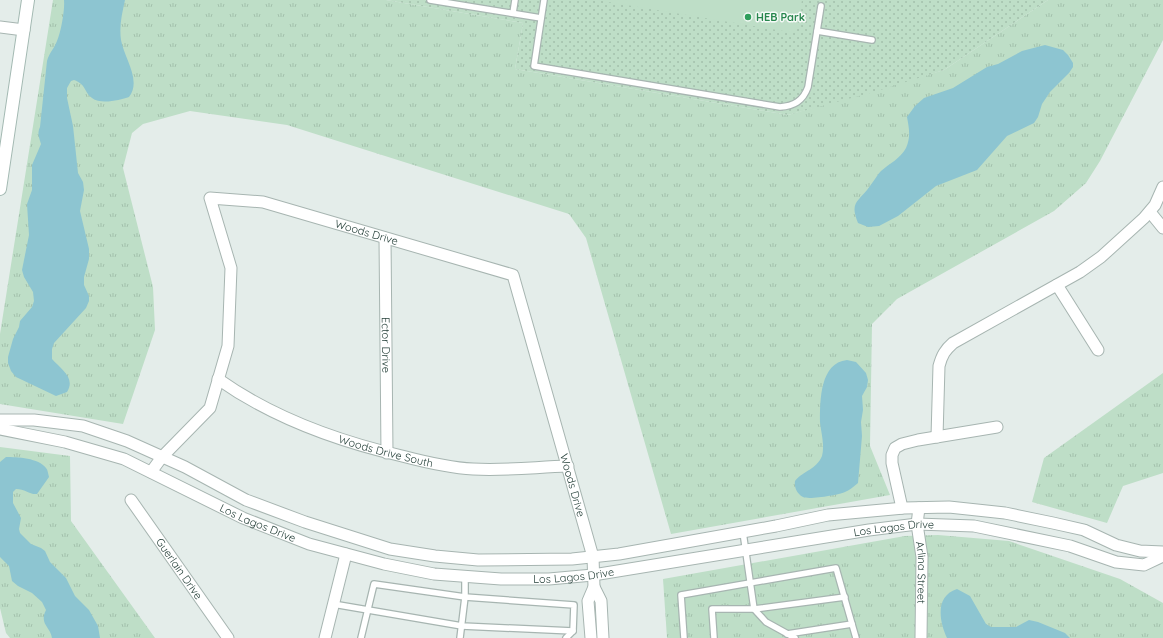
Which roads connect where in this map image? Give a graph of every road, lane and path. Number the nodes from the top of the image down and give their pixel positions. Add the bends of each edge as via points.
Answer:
1 (28, 0) edge
2 (430, 0) edge
3 (515, 0) edge
4 (544, 0) edge
5 (821, 6) dead end
6 (513, 13) junction
7 (541, 18) junction
8 (0, 26) edge
9 (24, 30) junction
10 (817, 31) junction
11 (872, 40) dead end
12 (1163, 187) edge
13 (0, 189) edge
14 (1150, 212) junction
15 (1163, 228) edge
16 (386, 238) junction
17 (1057, 285) junction
18 (1098, 350) dead end
19 (218, 379) junction
20 (0, 420) edge
21 (997, 427) dead end
22 (0, 429) edge
23 (937, 437) junction
24 (387, 453) junction
25 (162, 456) junction
26 (568, 466) junction
27 (151, 472) junction
28 (131, 500) dead end
29 (902, 508) junction
30 (919, 508) junction
31 (918, 524) junction
32 (743, 532) junction
33 (746, 550) junction
34 (1163, 552) edge
35 (346, 554) junction
36 (1163, 556) edge
37 (593, 557) junction
38 (593, 575) junction
39 (465, 576) junction
40 (751, 582) junction
41 (594, 587) junction
42 (465, 597) junction
43 (844, 597) junction
44 (333, 604) junction
45 (754, 609) junction
46 (367, 610) junction
47 (852, 624) junction
48 (462, 626) junction
49 (572, 631) junction
50 (787, 634) junction
51 (228, 638) edge
52 (325, 638) edge
53 (361, 638) edge
54 (460, 638) edge
55 (566, 638) edge
56 (591, 638) edge
57 (603, 638) edge
58 (684, 638) edge
59 (714, 638) edge
60 (795, 638) edge
61 (856, 638) edge
62 (921, 638) edge

1 - 9 main road
2 - 6 lane
3 - 6 lane
4 - 7 lane
5 - 10 lane
6 - 7 lane
7 - 10 lane via 534,66 780,107 798,103 806,94
8 - 9 street
9 - 13 main road
10 - 11 lane
12 - 14 street
14 - 15 street
14 - 17 street via 1091,265
16 - 19 street, Woods Drive via 263,202 210,198 231,268 228,346
16 - 24 street, Ector Drive
16 - 26 street, Woods Drive via 513,275
17 - 18 street
17 - 23 street via 953,343 945,350 939,366
19 - 24 street, Woods Drive South via 240,394 292,421 350,443
19 - 25 street, Woods Drive via 210,408
20 - 25 street, Los Lagos Drive via 34,420 83,426
21 - 23 street
22 - 27 street, Los Lagos Drive via 72,444 124,459
23 - 29 street via 902,444 895,448 892,463
24 - 26 street, Woods Drive South via 437,465 474,469
25 - 27 street, Woods Drive
25 - 37 street, Los Lagos Drive via 246,500 390,549 478,560
26 - 37 street, Woods Drive
27 - 35 street, Los Lagos Drive via 243,518 309,544
28 - 51 street, Guerlain Drive
29 - 30 street, Los Lagos Drive
29 - 32 street, Los Lagos Drive via 828,515
30 - 31 street, Arlina Street
30 - 34 street, Los Lagos Drive via 949,507 1005,513 1084,530 1116,545 1134,550
31 - 33 street, Los Lagos Drive
31 - 36 street, Los Lagos Drive via 974,526 1070,546 1116,562 1144,565
31 - 62 street, Arlina Street via 922,557
32 - 33 lane
32 - 37 street, Los Lagos Drive
33 - 38 street, Los Lagos Drive
33 - 40 lane
35 - 39 street, Los Lagos Drive via 427,573
35 - 44 street
37 - 38 street, Woods Drive
38 - 39 street, Los Lagos Drive via 549,579
38 - 41 street, Woods Drive
39 - 42 lane
40 - 43 lane via 836,568
40 - 45 lane
40 - 58 lane via 681,595
41 - 56 street via 588,601
41 - 57 street via 602,601
42 - 46 lane via 374,584
42 - 48 lane
42 - 49 lane via 574,605
43 - 45 lane
43 - 47 lane
44 - 46 lane
44 - 52 street
45 - 50 lane via 766,622
45 - 59 lane via 712,610
46 - 48 lane
46 - 53 lane
47 - 50 lane
47 - 61 lane
48 - 49 lane
48 - 54 lane
49 - 55 lane
50 - 60 lane

